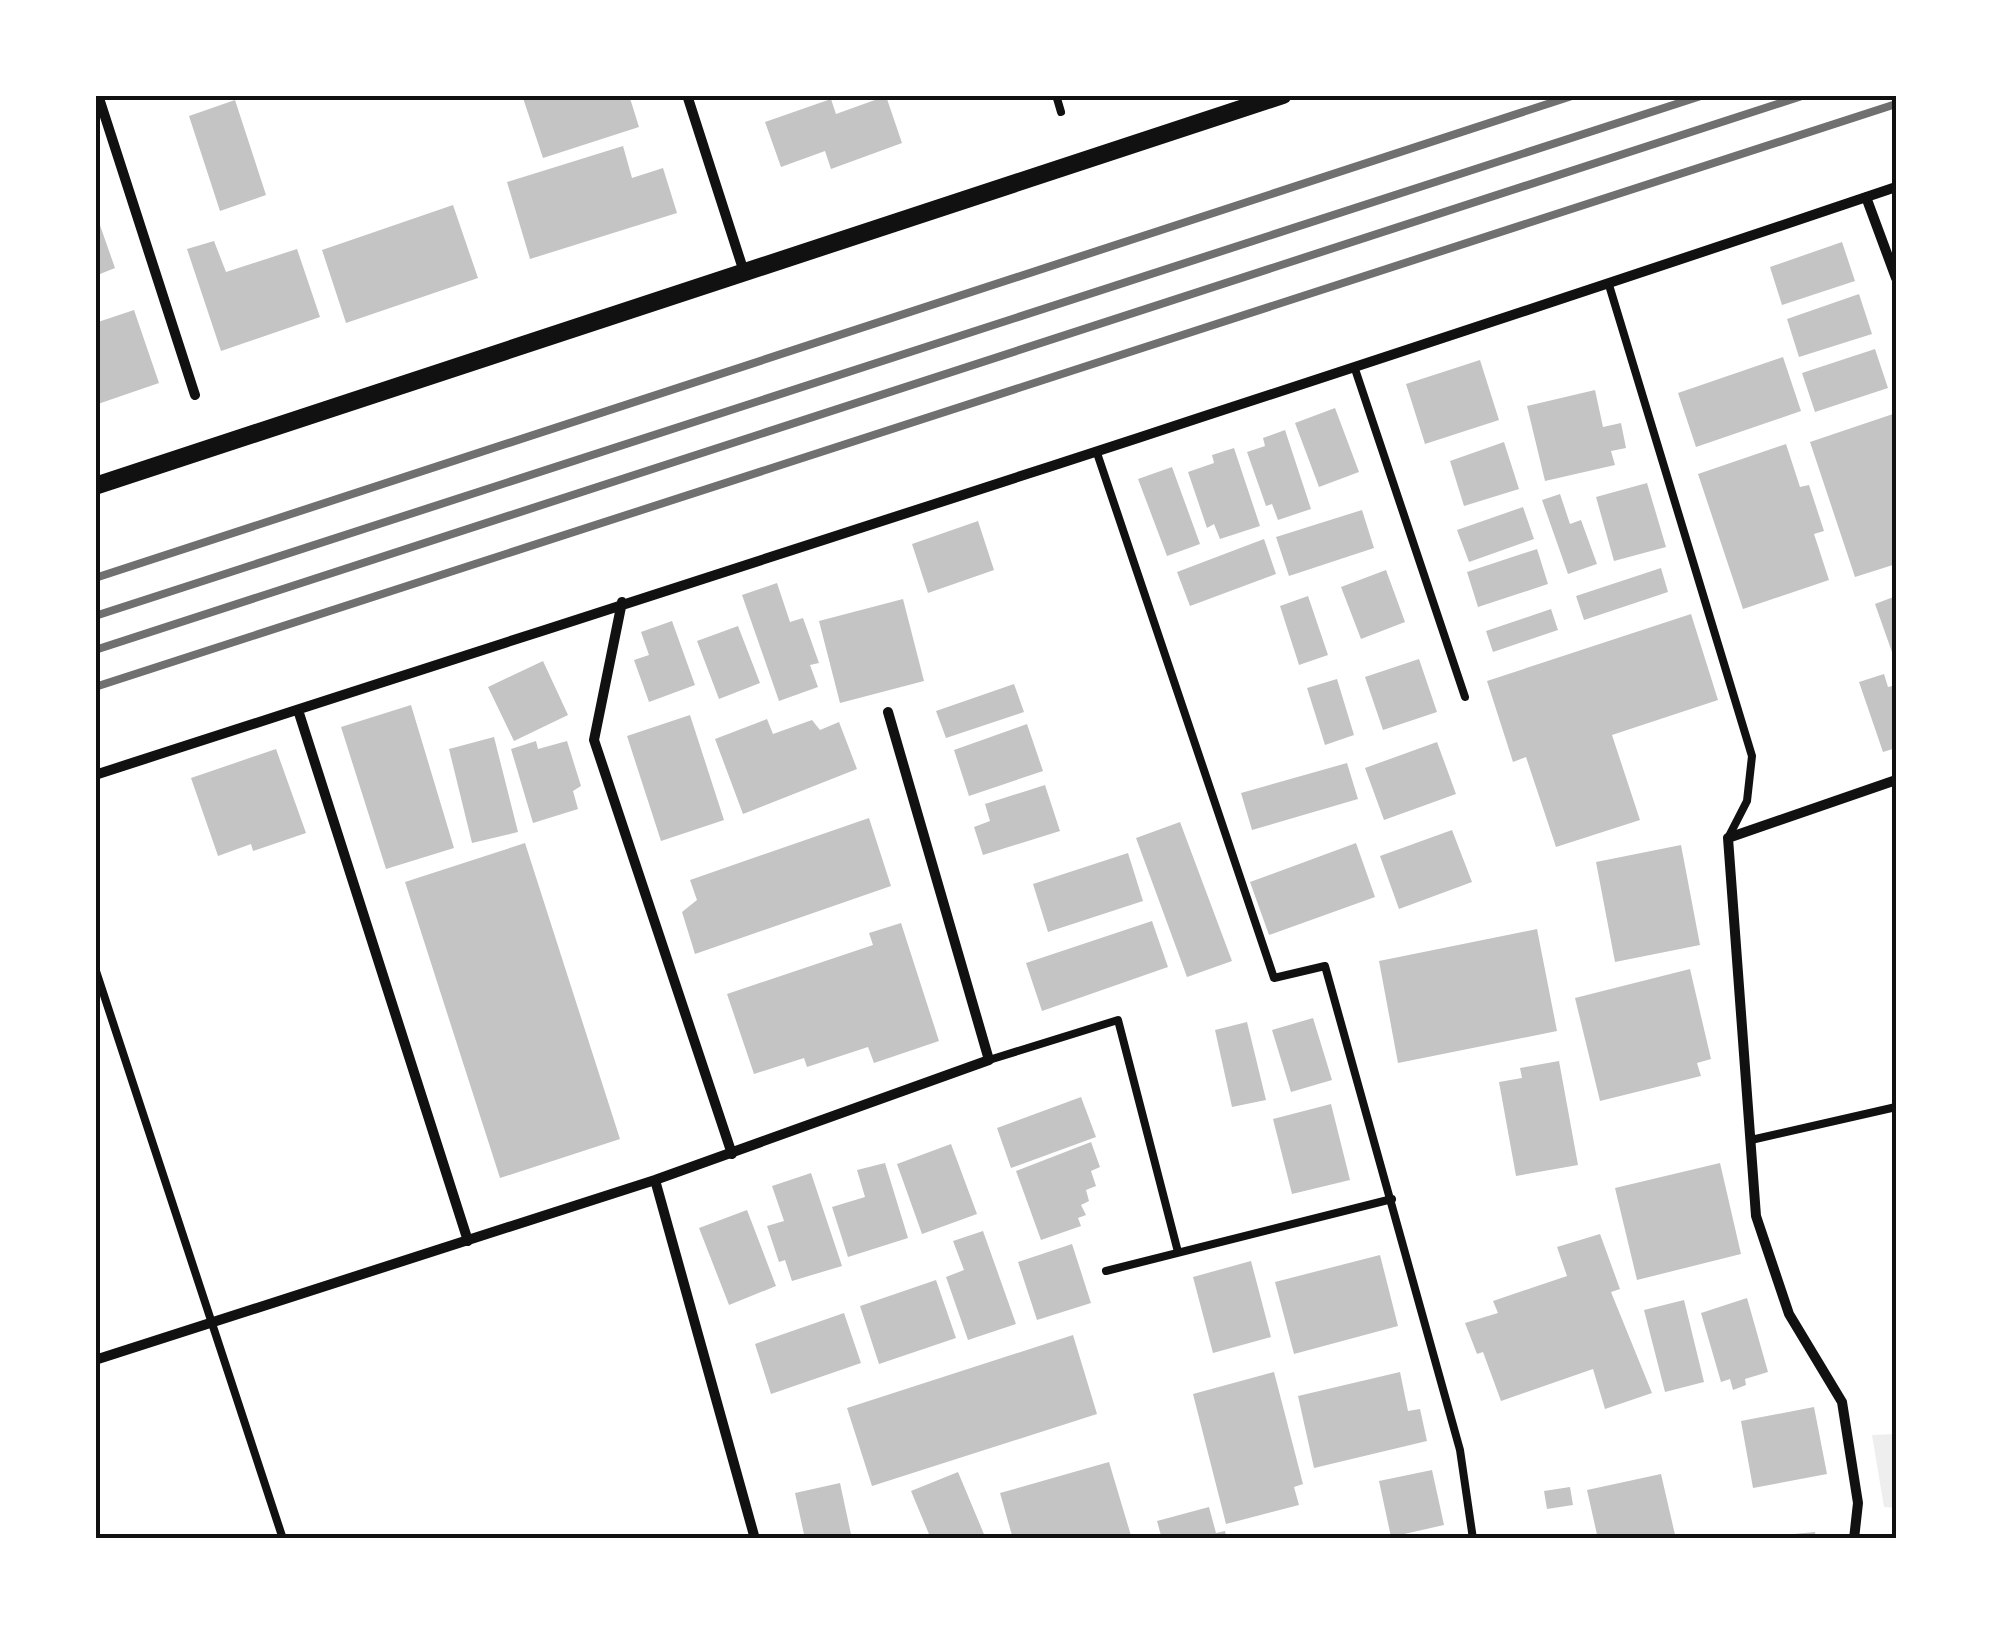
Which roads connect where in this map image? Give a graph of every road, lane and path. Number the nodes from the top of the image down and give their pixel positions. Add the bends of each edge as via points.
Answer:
1 (98, 95) edge
2 (686, 95) edge
3 (1056, 95) edge
4 (1283, 95) edge
5 (1061, 112) dead end
6 (1896, 187) edge
7 (1866, 197) junction
8 (744, 272) junction
9 (1896, 278) edge
10 (1609, 286) junction
11 (1355, 369) junction
12 (195, 395) dead end
13 (1097, 454) junction
14 (95, 486) edge
15 (622, 602) junction
16 (1465, 697) dead end
17 (298, 710) junction
18 (888, 712) dead end
19 (95, 775) edge
20 (1896, 780) edge
21 (1728, 838) junction
22 (95, 968) edge
23 (990, 1060) junction
24 (1896, 1107) edge
25 (1750, 1140) junction
26 (732, 1154) junction
27 (655, 1180) junction
28 (1392, 1199) junction
29 (468, 1240) junction
30 (1178, 1252) junction
31 (1106, 1271) dead end
32 (208, 1323) junction
33 (95, 1360) edge
34 (283, 1539) edge
35 (755, 1539) edge
36 (1473, 1539) edge
37 (1854, 1539) edge

1 - 12 street
2 - 8 street
3 - 5 lane
4 - 8 street
6 - 7 street
7 - 9 street
7 - 10 street
8 - 14 street
10 - 11 street
10 - 21 lane via 1752,756 1747,800
11 - 13 street
11 - 16 lane
13 - 15 street
13 - 28 lane via 1274,978 1324,966
15 - 17 street
15 - 26 street via 594,740
17 - 19 street
17 - 29 street
18 - 23 street
20 - 21 street
21 - 25 street
22 - 32 lane
23 - 26 street
23 - 30 lane via 1118,1020
24 - 25 lane
25 - 37 street via 1756,1216 1789,1314 1842,1402 1858,1502
26 - 27 street
27 - 29 street
27 - 35 street
28 - 30 lane
28 - 36 lane via 1460,1450
29 - 32 street
30 - 31 lane
32 - 33 street
32 - 34 lane

